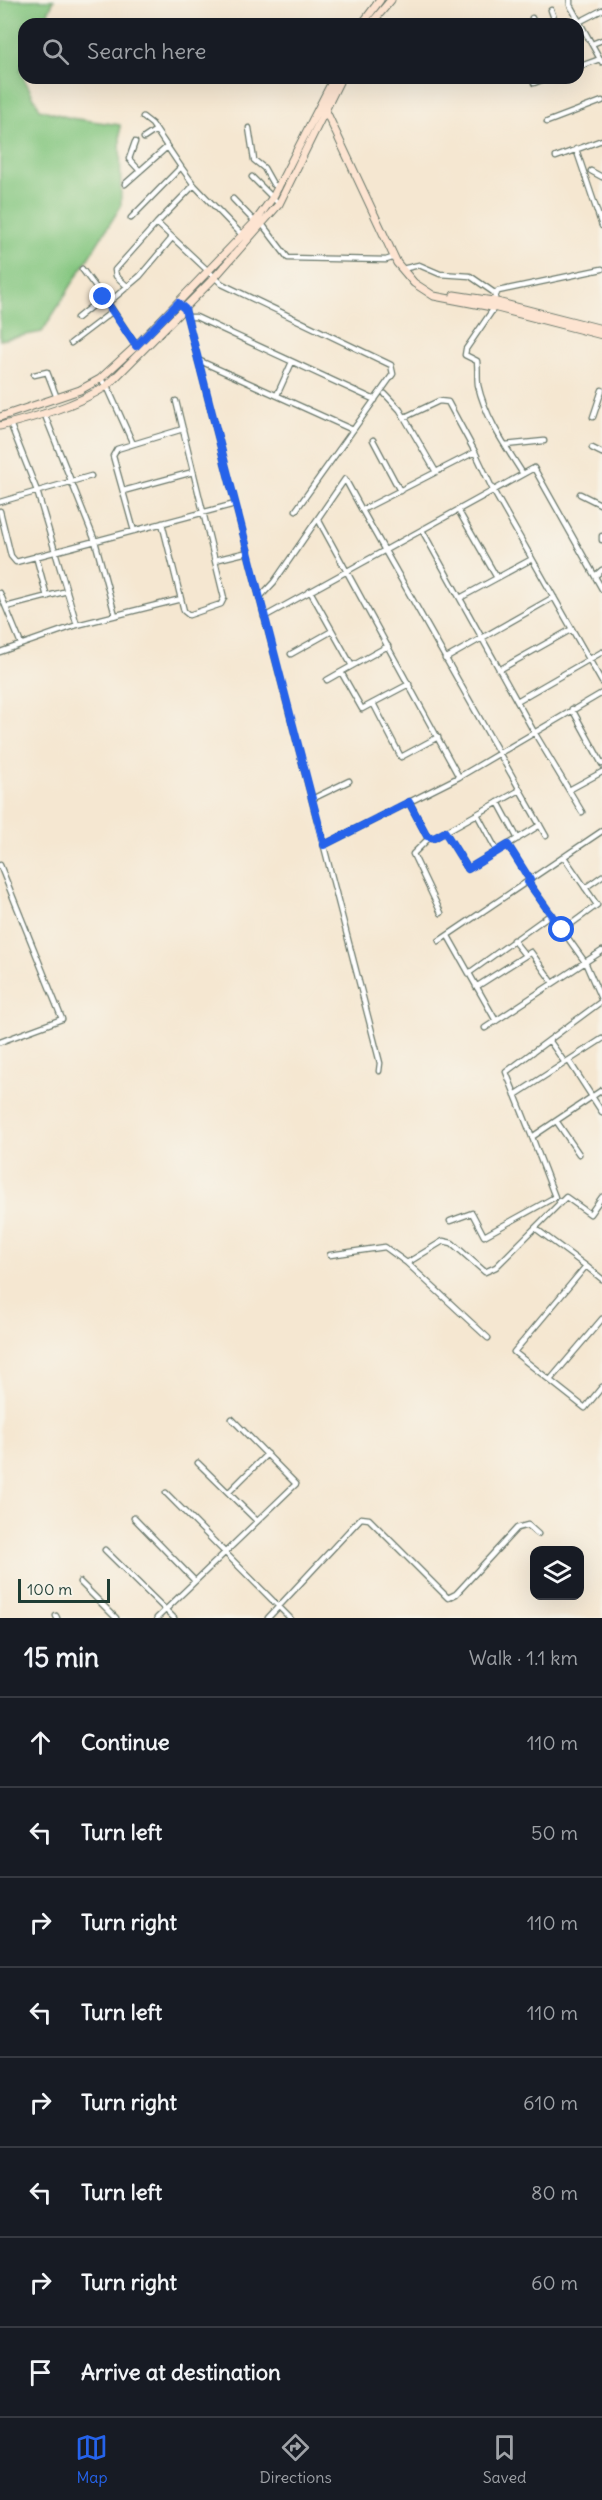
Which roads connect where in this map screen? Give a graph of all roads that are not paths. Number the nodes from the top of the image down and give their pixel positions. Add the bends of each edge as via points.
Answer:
1 (380, 0) edge
2 (391, 0) edge
3 (570, 0) edge
4 (551, 10) dead end
5 (602, 10) edge
6 (366, 18) edge
7 (376, 18) edge
8 (554, 18) edge
9 (578, 18) edge
10 (584, 19) edge
11 (584, 30) edge
12 (602, 40) edge
13 (592, 44) junction
14 (601, 61) edge
15 (584, 65) edge
16 (331, 84) edge
17 (338, 84) edge
18 (602, 101) edge
19 (322, 102) junction
20 (326, 110) junction
21 (143, 117) dead end
22 (547, 122) dead end
23 (249, 128) dead end
24 (156, 130) junction
25 (144, 138) dead end
26 (602, 140) edge
27 (135, 142) dead end
28 (167, 147) junction
29 (576, 149) junction
30 (556, 157) dead end
31 (181, 167) junction
32 (140, 171) junction
33 (591, 171) dead end
34 (252, 177) dead end
35 (602, 177) edge
36 (125, 184) dead end
37 (194, 185) junction
38 (279, 188) junction
39 (273, 197) junction
40 (233, 199) dead end
41 (279, 204) junction
42 (131, 218) dead end
43 (259, 223) junction
44 (157, 224) junction
45 (602, 226) edge
46 (242, 235) junction
47 (172, 238) junction
48 (395, 258) junction
49 (82, 269) dead end
50 (402, 269) junction
51 (602, 269) edge
52 (208, 272) junction
53 (214, 278) junction
54 (128, 287) junction
55 (103, 297) junction
56 (494, 301) junction
57 (108, 303) junction
58 (178, 303) junction
59 (113, 311) junction
60 (186, 313) junction
61 (76, 318) dead end
62 (602, 329) edge
63 (602, 335) edge
64 (70, 343) dead end
65 (136, 346) junction
66 (198, 360) junction
67 (292, 362) junction
68 (34, 375) dead end
69 (100, 379) junction
70 (107, 386) junction
71 (602, 390) edge
72 (385, 394) dead end
73 (277, 395) junction
74 (57, 399) junction
75 (375, 400) junction
76 (177, 401) dead end
77 (44, 413) junction
78 (0, 417) edge
79 (405, 417) junction
80 (593, 417) dead end
81 (10, 423) junction
82 (0, 426) edge
83 (183, 429) junction
84 (353, 430) junction
85 (373, 440) dead end
86 (544, 441) dead end
87 (133, 444) junction
88 (505, 445) junction
89 (592, 448) dead end
90 (475, 452) junction
91 (602, 453) edge
92 (194, 472) junction
93 (436, 472) junction
94 (523, 474) junction
95 (91, 476) dead end
96 (73, 482) junction
97 (493, 490) junction
98 (37, 491) junction
99 (123, 491) junction
100 (400, 491) junction
101 (580, 494) dead end
102 (0, 502) edge
103 (235, 504) junction
104 (602, 506) edge
105 (296, 510) dead end
106 (362, 510) junction
107 (458, 510) junction
108 (0, 511) edge
109 (203, 513) junction
110 (318, 519) junction
111 (162, 524) junction
112 (422, 530) junction
113 (134, 531) junction
114 (95, 542) junction
115 (383, 551) junction
116 (54, 552) junction
117 (248, 552) junction
118 (36, 556) junction
119 (532, 559) junction
120 (215, 560) junction
121 (602, 570) edge
122 (346, 572) junction
123 (595, 576) junction
124 (497, 578) junction
125 (602, 589) edge
126 (66, 591) junction
127 (310, 591) junction
128 (0, 593) edge
129 (47, 597) junction
130 (260, 597) junction
131 (554, 597) junction
132 (460, 598) junction
133 (181, 599) junction
134 (6, 608) junction
135 (115, 615) junction
136 (264, 617) junction
137 (77, 625) junction
138 (572, 629) junction
139 (333, 631) junction
140 (482, 638) junction
141 (21, 645) junction
142 (388, 646) junction
143 (0, 652) edge
144 (602, 652) edge
145 (291, 654) dead end
146 (445, 659) junction
147 (590, 659) junction
148 (352, 666) junction
149 (500, 670) junction
150 (341, 672) junction
151 (327, 680) dead end
152 (602, 682) edge
153 (409, 684) junction
154 (602, 693) edge
155 (517, 701) junction
156 (373, 703) junction
157 (572, 709) junction
158 (534, 732) junction
159 (438, 737) junction
160 (499, 753) junction
161 (602, 764) edge
162 (602, 772) edge
163 (459, 777) junction
164 (349, 781) dead end
165 (520, 790) junction
166 (569, 790) junction
167 (312, 800) junction
168 (409, 802) junction
169 (498, 802) junction
170 (582, 812) dead end
171 (477, 814) junction
172 (540, 825) junction
173 (602, 831) edge
174 (445, 832) junction
175 (546, 836) dead end
176 (429, 838) junction
177 (518, 838) junction
178 (324, 845) junction
179 (508, 845) junction
180 (497, 851) junction
181 (564, 857) junction
182 (0, 865) edge
183 (602, 876) edge
184 (529, 881) junction
185 (585, 888) junction
186 (600, 904) edge
187 (441, 913) dead end
188 (551, 914) junction
189 (562, 930) junction
190 (448, 936) junction
191 (513, 940) junction
192 (439, 941) dead end
193 (602, 951) edge
194 (525, 955) junction
195 (585, 962) junction
196 (469, 972) junction
197 (553, 983) junction
198 (476, 987) junction
199 (602, 1001) edge
200 (496, 1021) junction
201 (485, 1028) dead end
202 (602, 1039) edge
203 (549, 1040) junction
204 (0, 1042) edge
205 (567, 1062) junction
206 (379, 1071) dead end
207 (602, 1090) edge
208 (515, 1095) junction
209 (592, 1097) junction
210 (602, 1112) edge
211 (557, 1122) junction
212 (532, 1137) junction
213 (579, 1154) dead end
214 (555, 1197) junction
215 (602, 1197) edge
216 (561, 1202) junction
217 (450, 1221) dead end
218 (535, 1228) junction
219 (330, 1255) dead end
220 (407, 1263) junction
221 (586, 1266) junction
222 (602, 1279) edge
223 (602, 1319) edge
224 (488, 1338) dead end
225 (550, 1380) junction
226 (602, 1387) edge
227 (232, 1419) dead end
228 (267, 1454) junction
229 (198, 1463) dead end
230 (166, 1492) dead end
231 (229, 1492) junction
232 (134, 1518) dead end
233 (257, 1521) junction
234 (538, 1534) dead end
235 (105, 1550) dead end
236 (225, 1551) junction
237 (195, 1581) junction
238 (80, 1582) dead end
239 (279, 1607) junction
240 (166, 1610) junction
241 (116, 1618) edge
242 (158, 1618) edge
243 (174, 1618) edge
244 (268, 1618) edge
245 (290, 1618) edge

1 - 6 main road
2 - 7 main road
3 - 9 street
4 - 8 street
5 - 10 street
11 - 13 street
12 - 13 street
13 - 14 street
14 - 15 street
16 - 19 main road
17 - 20 main road
18 - 22 street
19 - 20 main road
19 - 38 main road
20 - 41 main road
20 - 48 main road
21 - 24 street
23 - 38 street via 254,160
24 - 25 street
24 - 28 street
26 - 29 street
27 - 32 street via 129,159
28 - 31 street
28 - 32 street
29 - 30 street
29 - 45 street
31 - 37 street
31 - 42 street
32 - 36 street
33 - 35 street
34 - 39 street
37 - 44 street
37 - 46 street
38 - 39 main road
39 - 41 street
39 - 43 main road
40 - 43 street
41 - 43 main road
43 - 46 main road
43 - 48 street via 288,258
43 - 53 main road
44 - 47 street
44 - 54 street via 115,270
46 - 52 main road
47 - 52 street
47 - 54 street
48 - 50 main road
49 - 55 street
50 - 56 main road via 414,283 437,293
50 - 56 street via 418,265 440,273 470,276
51 - 56 street via 503,290
52 - 53 street
52 - 58 main road
53 - 60 main road
53 - 75 street via 391,365 393,374
54 - 57 street
55 - 57 street
55 - 61 street
56 - 62 main road
56 - 63 main road
56 - 88 street via 465,352 466,357 477,361 480,390
57 - 59 street
58 - 60 street
58 - 65 main road
59 - 64 street
59 - 65 street
60 - 66 street
60 - 67 street
60 - 70 main road
65 - 69 main road
66 - 73 street
66 - 103 street
67 - 73 street
67 - 75 street
68 - 74 street via 47,372
69 - 70 street
69 - 74 main road
70 - 77 main road
70 - 87 street
71 - 80 street
72 - 79 street
73 - 84 street
74 - 78 main road
75 - 84 street
76 - 83 street
77 - 81 main road
77 - 96 street
79 - 90 street via 439,401 448,402
79 - 93 street
81 - 82 main road
81 - 98 street
83 - 87 street
83 - 92 street
84 - 105 street
85 - 100 street
86 - 88 street
87 - 99 street via 113,456
88 - 94 street
89 - 91 street
90 - 93 street
90 - 97 street
92 - 99 street
92 - 109 street
93 - 100 street
94 - 97 street
94 - 123 street via 534,468
95 - 96 street
96 - 98 street
96 - 114 street
97 - 107 street
97 - 119 street
98 - 102 street
98 - 116 street
99 - 113 street
100 - 106 street
101 - 104 street
103 - 109 street
103 - 117 street
106 - 110 street via 345,478
106 - 115 street
107 - 112 street
107 - 124 street
108 - 118 street via 13,559 16,562
109 - 111 street
109 - 120 street
110 - 122 street
110 - 130 street
111 - 113 street
111 - 133 street
112 - 115 street
112 - 132 street
113 - 114 street
114 - 116 street
114 - 135 street
115 - 122 street
115 - 146 street
116 - 118 street
116 - 126 street
117 - 120 street
117 - 130 street
118 - 129 street
119 - 124 street
119 - 131 street
120 - 133 street via 224,601 189,615
121 - 123 street
122 - 127 street
122 - 142 street
123 - 125 street
124 - 132 street
126 - 129 street
126 - 137 street
127 - 136 street
127 - 139 street
128 - 134 street
129 - 134 street
130 - 136 street
131 - 138 street
131 - 140 street
132 - 140 street
133 - 135 street
134 - 141 street
135 - 137 street
136 - 167 street
137 - 141 street
138 - 147 street
138 - 149 street
139 - 145 street
139 - 148 street
140 - 146 street
140 - 149 street
141 - 143 street
142 - 148 street
142 - 153 street
144 - 147 street
146 - 160 street
147 - 152 street
147 - 155 street
148 - 150 street
149 - 155 street
150 - 151 street
150 - 156 street via 362,709
153 - 156 street
153 - 159 street
154 - 157 street
155 - 158 street
156 - 159 street via 402,757
157 - 158 street
157 - 161 street
158 - 160 street
158 - 166 street
159 - 163 street
160 - 163 street
160 - 165 street
162 - 166 street
163 - 168 street
164 - 167 street
165 - 169 street
165 - 172 street
166 - 170 street
167 - 178 street
168 - 176 street
168 - 178 street
169 - 171 street
169 - 177 street
171 - 174 street
171 - 180 street
172 - 175 street
172 - 177 street
173 - 181 street
174 - 176 street
174 - 180 street via 468,869
176 - 187 street via 412,854
177 - 179 street
178 - 206 street
179 - 180 street
179 - 184 street
181 - 184 street
181 - 185 street
182 - 204 street via 62,1019
183 - 185 street
184 - 188 street
184 - 190 street
185 - 186 street
186 - 189 street
188 - 189 street
188 - 191 street
189 - 195 street
190 - 192 street
190 - 196 street
191 - 194 street
191 - 196 street
193 - 195 street
194 - 197 street via 531,952
194 - 198 street
195 - 197 street
195 - 199 street
196 - 198 street
197 - 200 street
198 - 200 street
199 - 203 street
200 - 201 street
202 - 205 street
203 - 205 street
203 - 208 street via 506,1072
205 - 208 street
205 - 209 street
207 - 209 street
208 - 212 street
209 - 210 street
209 - 211 street
211 - 212 street
211 - 213 street
212 - 214 street
214 - 216 street
214 - 217 street via 484,1236 472,1213
215 - 216 street via 590,1214 566,1197
216 - 218 street
218 - 220 street via 491,1271 485,1272 452,1243 444,1241
218 - 221 street
219 - 220 street via 385,1247
220 - 224 street
221 - 222 street
221 - 225 street via 514,1352
223 - 225 street
225 - 226 street via 585,1408
227 - 228 street
228 - 231 street
228 - 233 street via 296,1484
229 - 231 street
230 - 236 street
231 - 233 street
232 - 237 street
233 - 236 street
234 - 239 street via 528,1525 517,1527 448,1598 369,1519 361,1518
235 - 240 street
236 - 237 street
236 - 239 street
237 - 240 street
238 - 241 street
239 - 244 street
239 - 245 street
240 - 242 street
240 - 243 street

